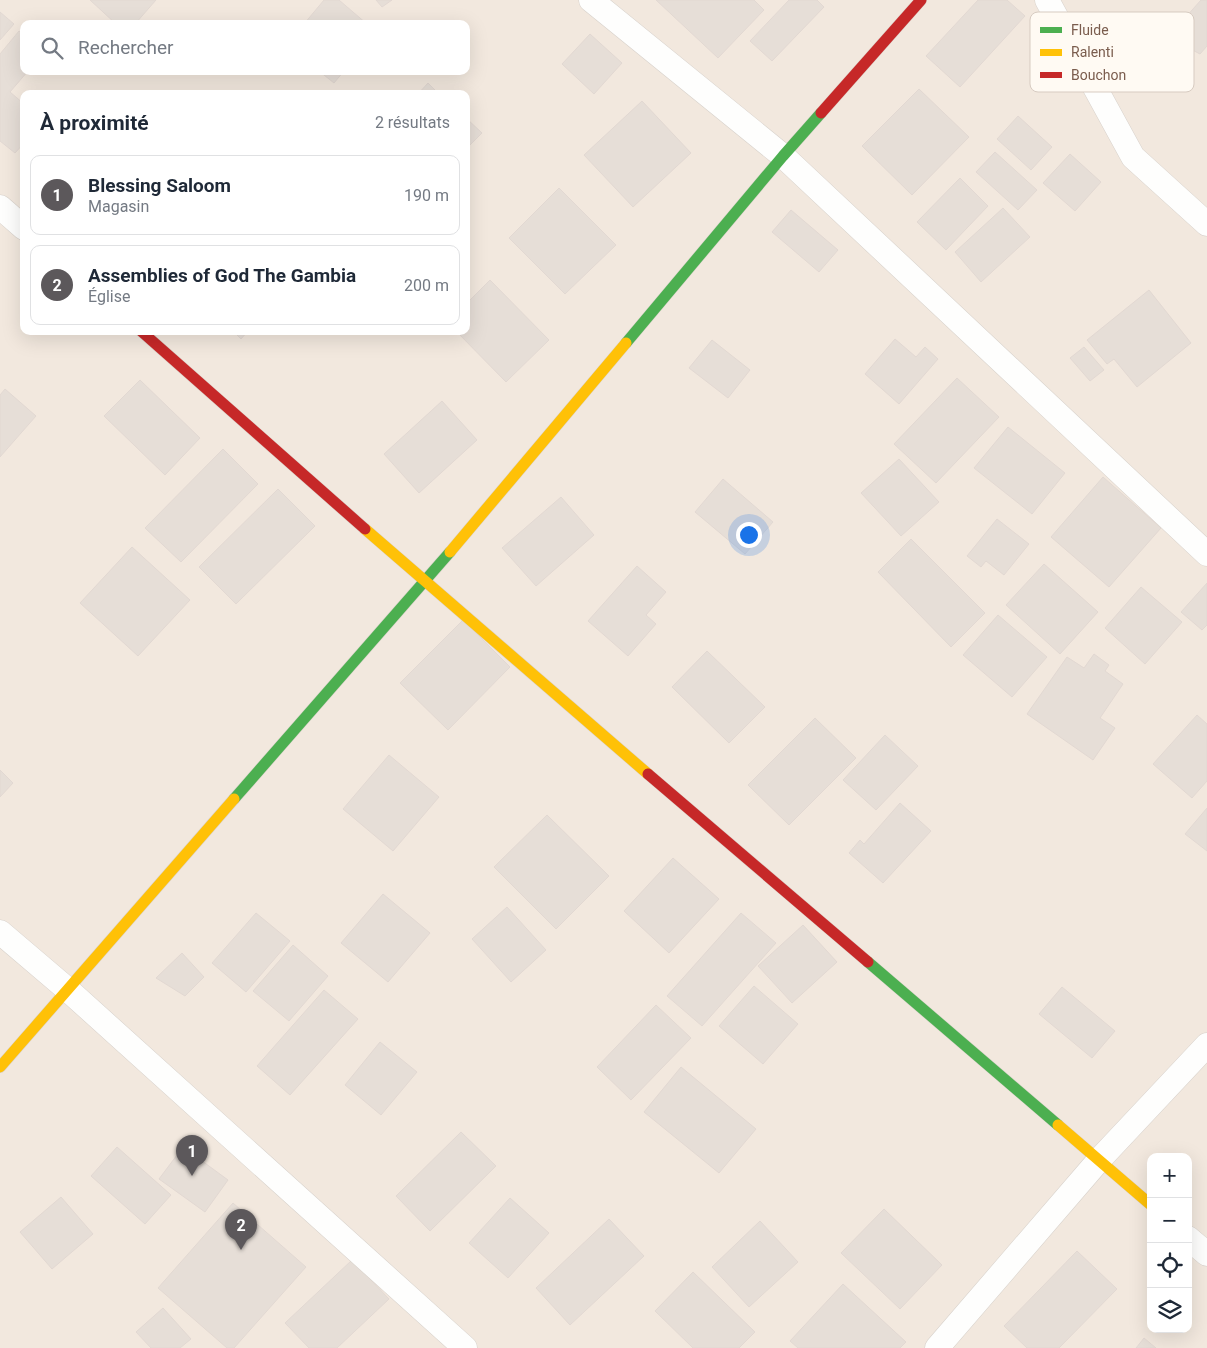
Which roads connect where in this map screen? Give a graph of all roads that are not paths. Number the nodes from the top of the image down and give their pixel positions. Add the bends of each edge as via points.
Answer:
1 (591, 0) edge
2 (921, 0) edge
3 (1047, 0) edge
4 (1054, 12) edge
5 (1097, 92) edge
6 (783, 156) junction
7 (0, 207) edge
8 (20, 224) edge
9 (1207, 224) edge
10 (146, 335) edge
11 (1207, 554) edge
12 (424, 582) junction
13 (0, 932) edge
14 (66, 989) junction
15 (1207, 1045) edge
16 (0, 1067) edge
17 (1099, 1160) junction
18 (1147, 1202) edge
19 (1192, 1241) edge
20 (1207, 1254) edge
21 (465, 1348) edge
22 (937, 1348) edge

1 - 6 street
2 - 6 street
3 - 4 street
5 - 9 street via 1133,157
6 - 11 street
6 - 12 street
7 - 8 street
10 - 12 street
12 - 14 street
12 - 17 street
13 - 14 street
14 - 16 street
14 - 21 street
15 - 17 street
17 - 18 street
17 - 22 street
19 - 20 street

